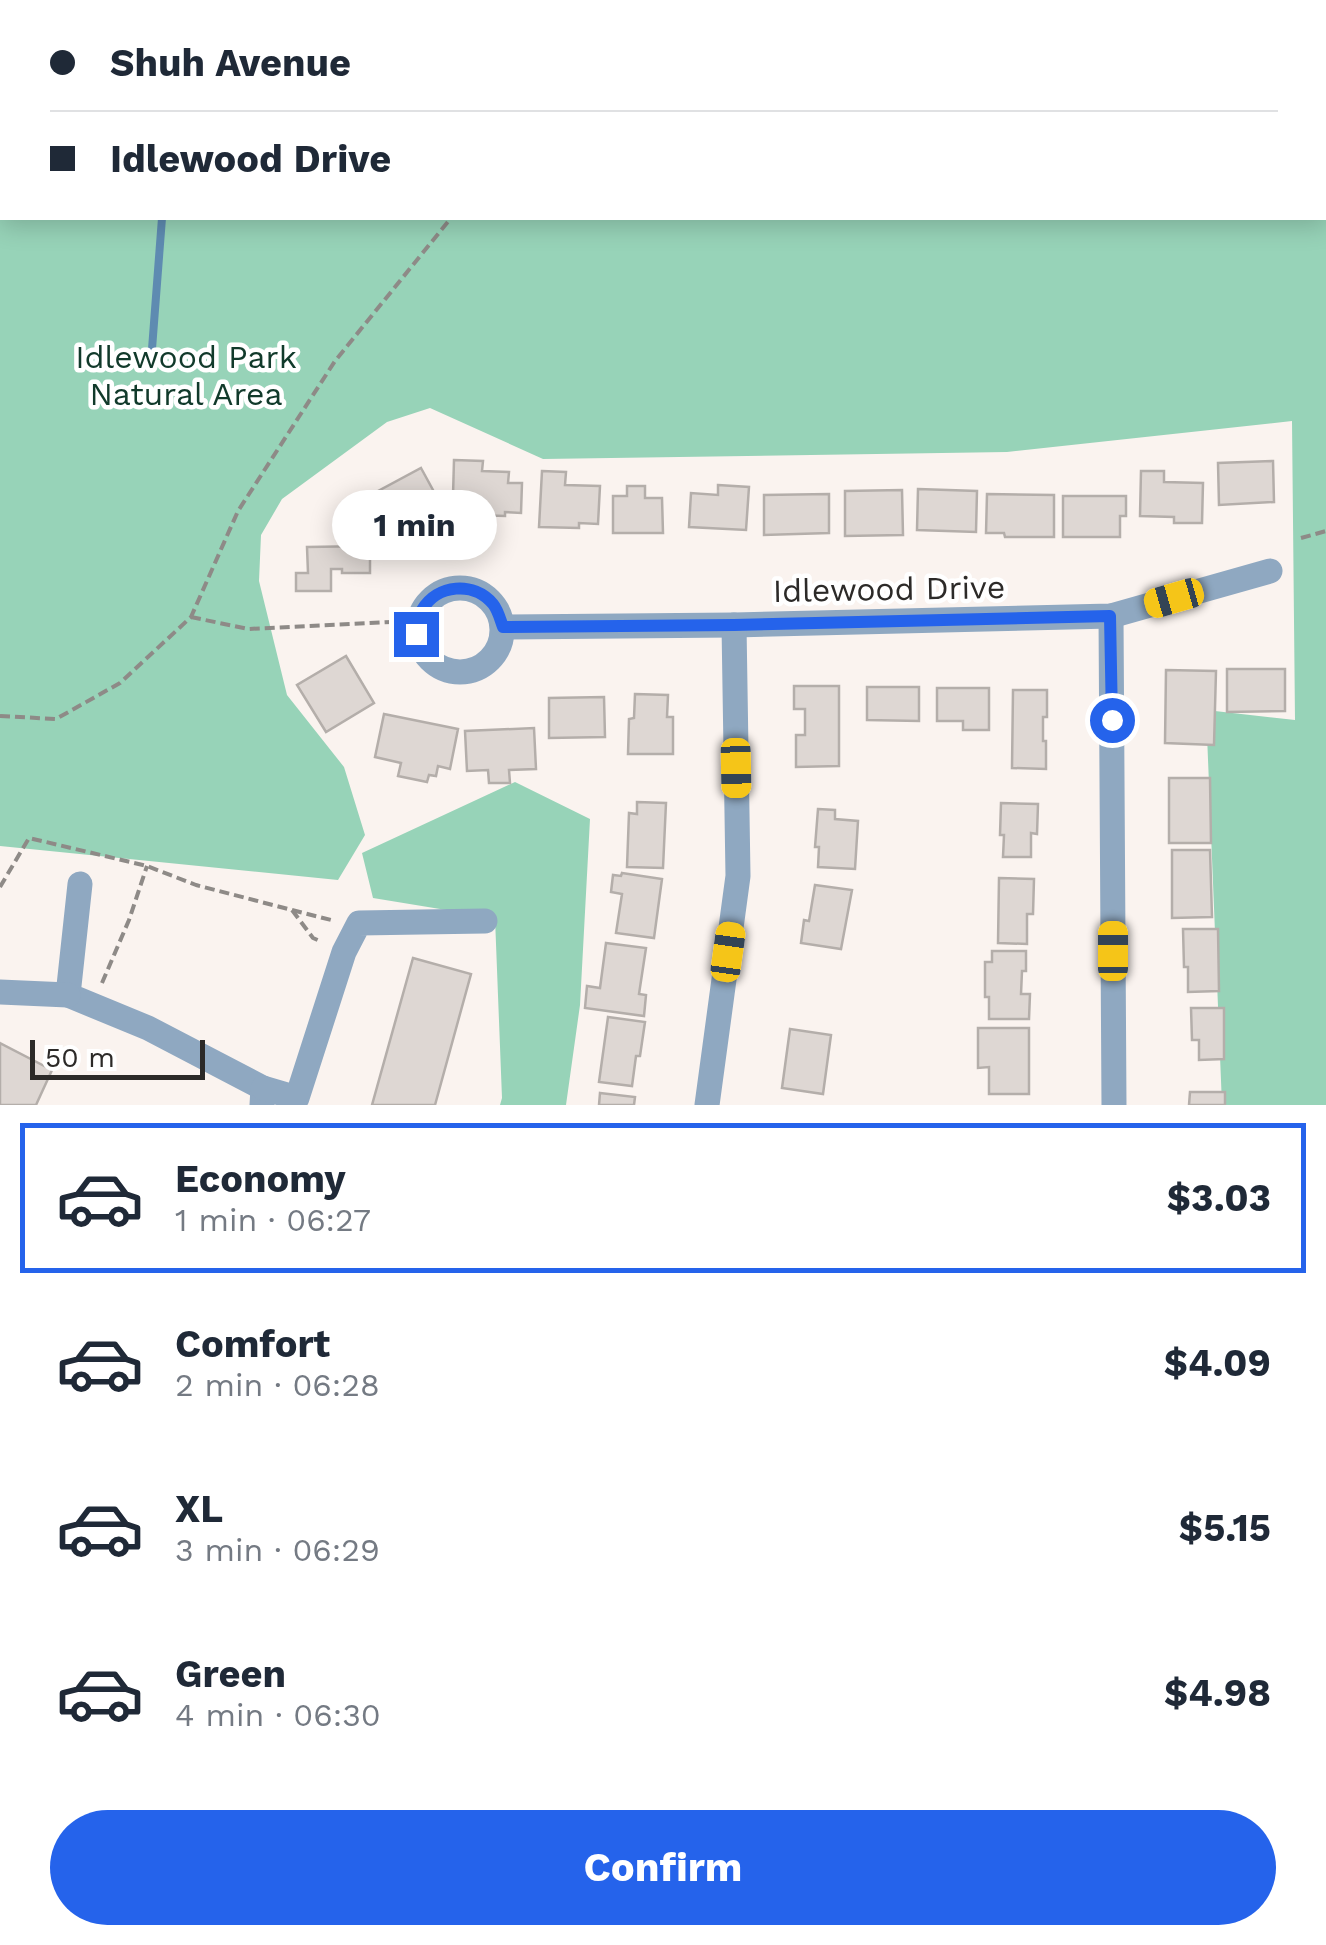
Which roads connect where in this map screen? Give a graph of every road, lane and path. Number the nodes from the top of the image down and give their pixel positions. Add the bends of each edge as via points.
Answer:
1 (449, 220) edge
2 (1326, 531) edge
3 (1301, 538) dead end
4 (1270, 572) dead end
5 (1110, 616) junction
6 (191, 617) junction
7 (392, 622) dead end
8 (734, 625) junction
9 (503, 627) dead end
10 (0, 716) edge
11 (147, 866) junction
12 (80, 884) dead end
13 (0, 888) edge
14 (292, 910) junction
15 (485, 921) dead end
16 (359, 923) junction
17 (344, 952) junction
18 (0, 992) edge
19 (68, 995) junction
20 (92, 1005) junction
21 (262, 1096) edge
22 (297, 1101) edge
23 (708, 1105) edge
24 (1114, 1105) edge

1 - 6 path via 335,360 238,511
2 - 3 path
4 - 5 street, Idlewood Drive
5 - 8 street, Idlewood Drive
5 - 24 street
6 - 7 path via 248,629
6 - 10 path via 120,683 56,719
8 - 9 street, Idlewood Drive
8 - 23 street via 738,876
11 - 13 path via 28,838
11 - 14 path
11 - 20 path
12 - 19 street
14 - 16 path
14 - 17 path via 313,938
15 - 16 street
16 - 17 street
17 - 22 street
18 - 19 street
19 - 20 street
20 - 21 street via 148,1028
21 - 22 street

